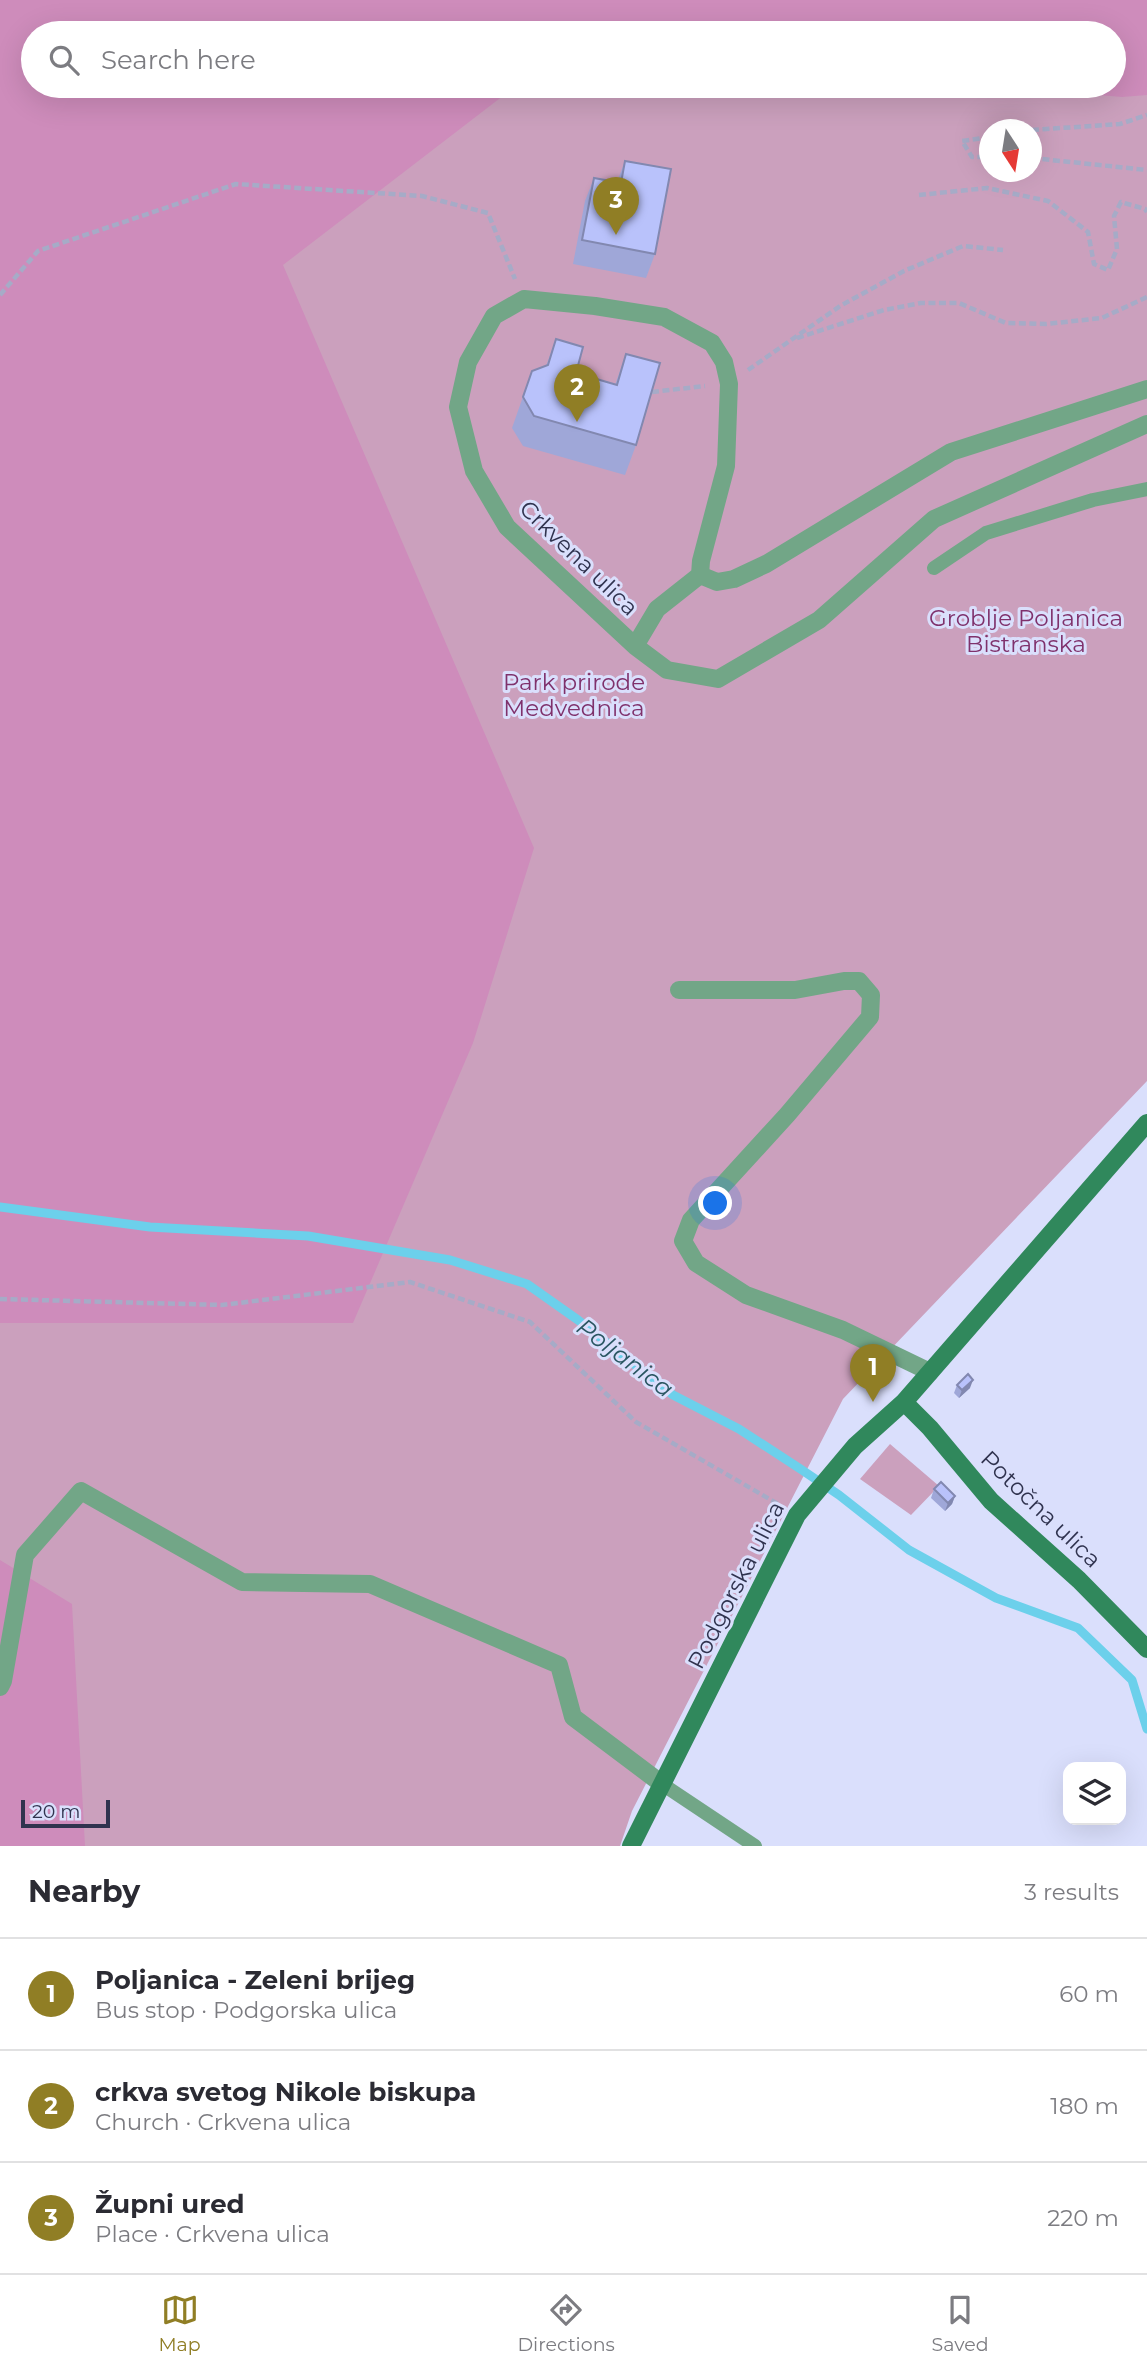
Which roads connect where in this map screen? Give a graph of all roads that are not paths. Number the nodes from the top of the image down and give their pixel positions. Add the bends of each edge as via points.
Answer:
1 (1147, 389) edge
2 (1147, 424) edge
3 (1147, 489) edge
4 (934, 568) dead end
5 (700, 575) junction
6 (635, 646) junction
7 (678, 989) dead end
8 (1147, 1123) edge
9 (930, 1372) junction
10 (904, 1402) junction
11 (1147, 1649) edge
12 (0, 1687) edge
13 (662, 1784) junction
14 (631, 1846) edge
15 (755, 1846) edge

1 - 5 street via 951,452 766,564 717,582
2 - 6 street, Crkvena ulica via 934,519 819,620 718,679 667,670
3 - 4 lane via 1093,500 986,533
5 - 6 street, Crkvena ulica via 657,609
5 - 6 street, Crkvena ulica via 726,466 729,384 724,362 712,343 664,317 595,306 524,299 494,316 468,362 458,407 474,471 507,527
7 - 9 street via 795,990 859,981 871,995 870,1017 691,1220 683,1241 696,1263 746,1296 843,1330
8 - 9 main road, Podgorska ulica
9 - 10 main road, Podgorska ulica
10 - 11 main road, Potočna ulica via 991,1501
10 - 13 main road, Podgorska ulica via 855,1446 797,1515
12 - 13 street via 26,1555 81,1491 242,1582 370,1584 559,1665 573,1717
13 - 14 main road, Podgorska ulica
13 - 15 lane

